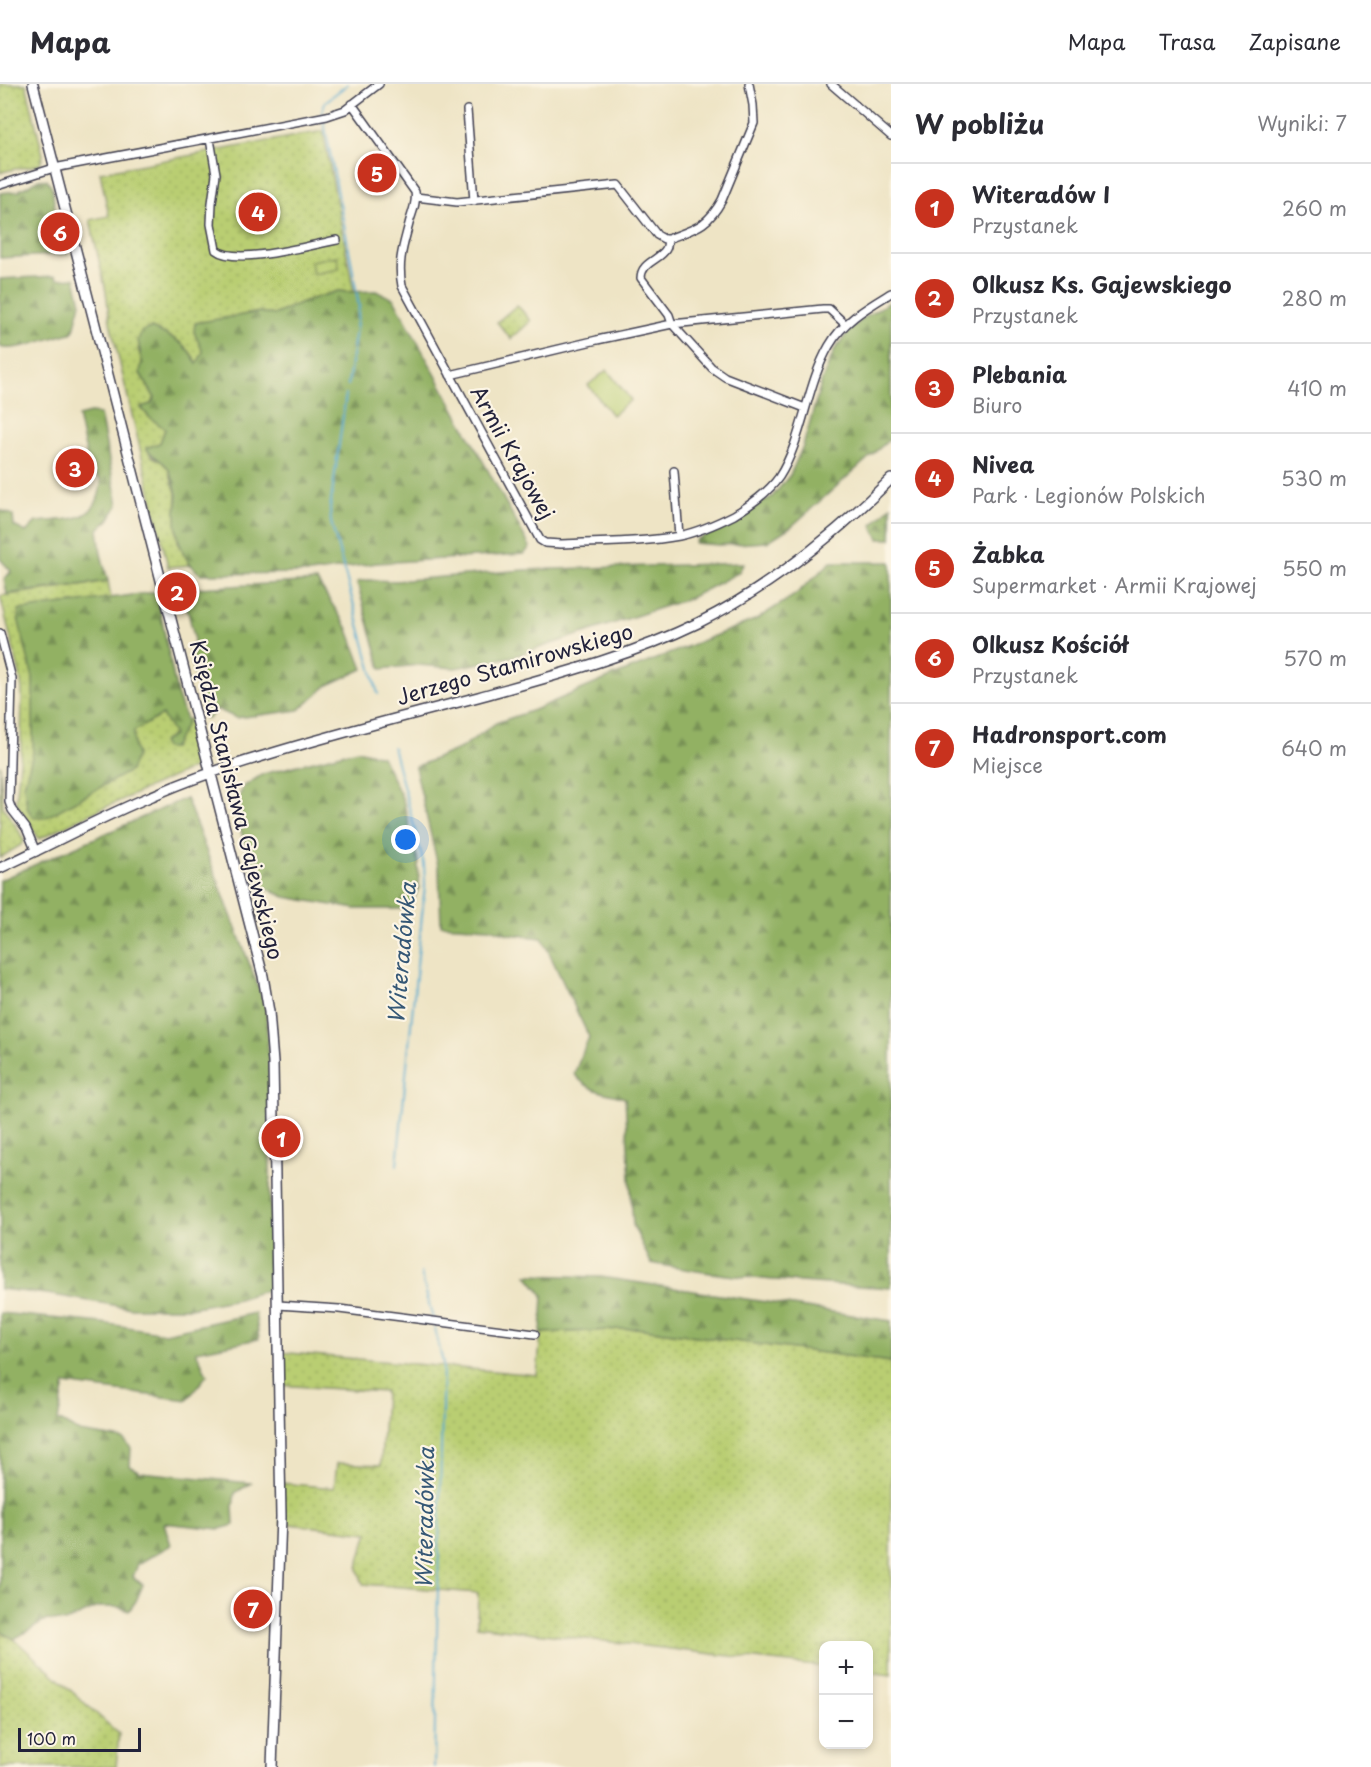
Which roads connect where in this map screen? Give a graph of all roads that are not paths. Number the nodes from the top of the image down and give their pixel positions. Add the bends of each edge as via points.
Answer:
1 (33, 84) edge
2 (379, 84) edge
3 (749, 84) edge
4 (831, 84) edge
5 (352, 104) junction
6 (467, 111) dead end
7 (891, 136) edge
8 (210, 139) junction
9 (54, 168) junction
10 (0, 185) edge
11 (416, 197) junction
12 (474, 201) junction
13 (668, 239) junction
14 (337, 240) dead end
15 (891, 293) edge
16 (672, 324) junction
17 (845, 324) junction
18 (450, 375) junction
19 (805, 408) junction
20 (674, 471) dead end
21 (891, 479) edge
22 (679, 536) junction
23 (0, 633) edge
24 (211, 773) junction
25 (36, 852) junction
26 (0, 868) edge
27 (278, 1305) junction
28 (535, 1334) dead end
29 (272, 1767) edge

1 - 9 street, Księdza Stanisława Gajewskiego
2 - 5 street
3 - 13 street via 754,123 722,200 703,225
4 - 7 street
5 - 8 street via 323,116
5 - 11 street
6 - 12 street
8 - 9 street
8 - 14 street via 216,174 212,224 216,250 222,255 248,256
9 - 10 street
9 - 24 street, Księdza Stanisława Gajewskiego
11 - 12 street
11 - 18 street, Armii Krajowej via 399,272 402,286
12 - 13 street via 618,185 657,235
13 - 16 street via 666,249 641,272 644,284
15 - 17 street, Armii Krajowej
16 - 17 street, Armii Krajowej via 829,309
16 - 18 street, Armii Krajowej
16 - 19 street via 725,378
17 - 19 street, Armii Krajowej via 814,378
18 - 22 street, Armii Krajowej via 544,543
19 - 22 street, Armii Krajowej via 788,459 771,487 739,512
20 - 22 street
21 - 24 street, Jerzego Stamirowskiego via 808,553 747,595 658,641 543,680
23 - 25 street via 12,679 9,802
24 - 25 street, Jerzego Stamirowskiego via 151,796
24 - 27 street, Księdza Stanisława Gajewskiego via 269,1011
25 - 26 street, Jerzego Stamirowskiego
27 - 28 street
27 - 29 street, Księdza Stanisława Gajewskiego via 281,1517

